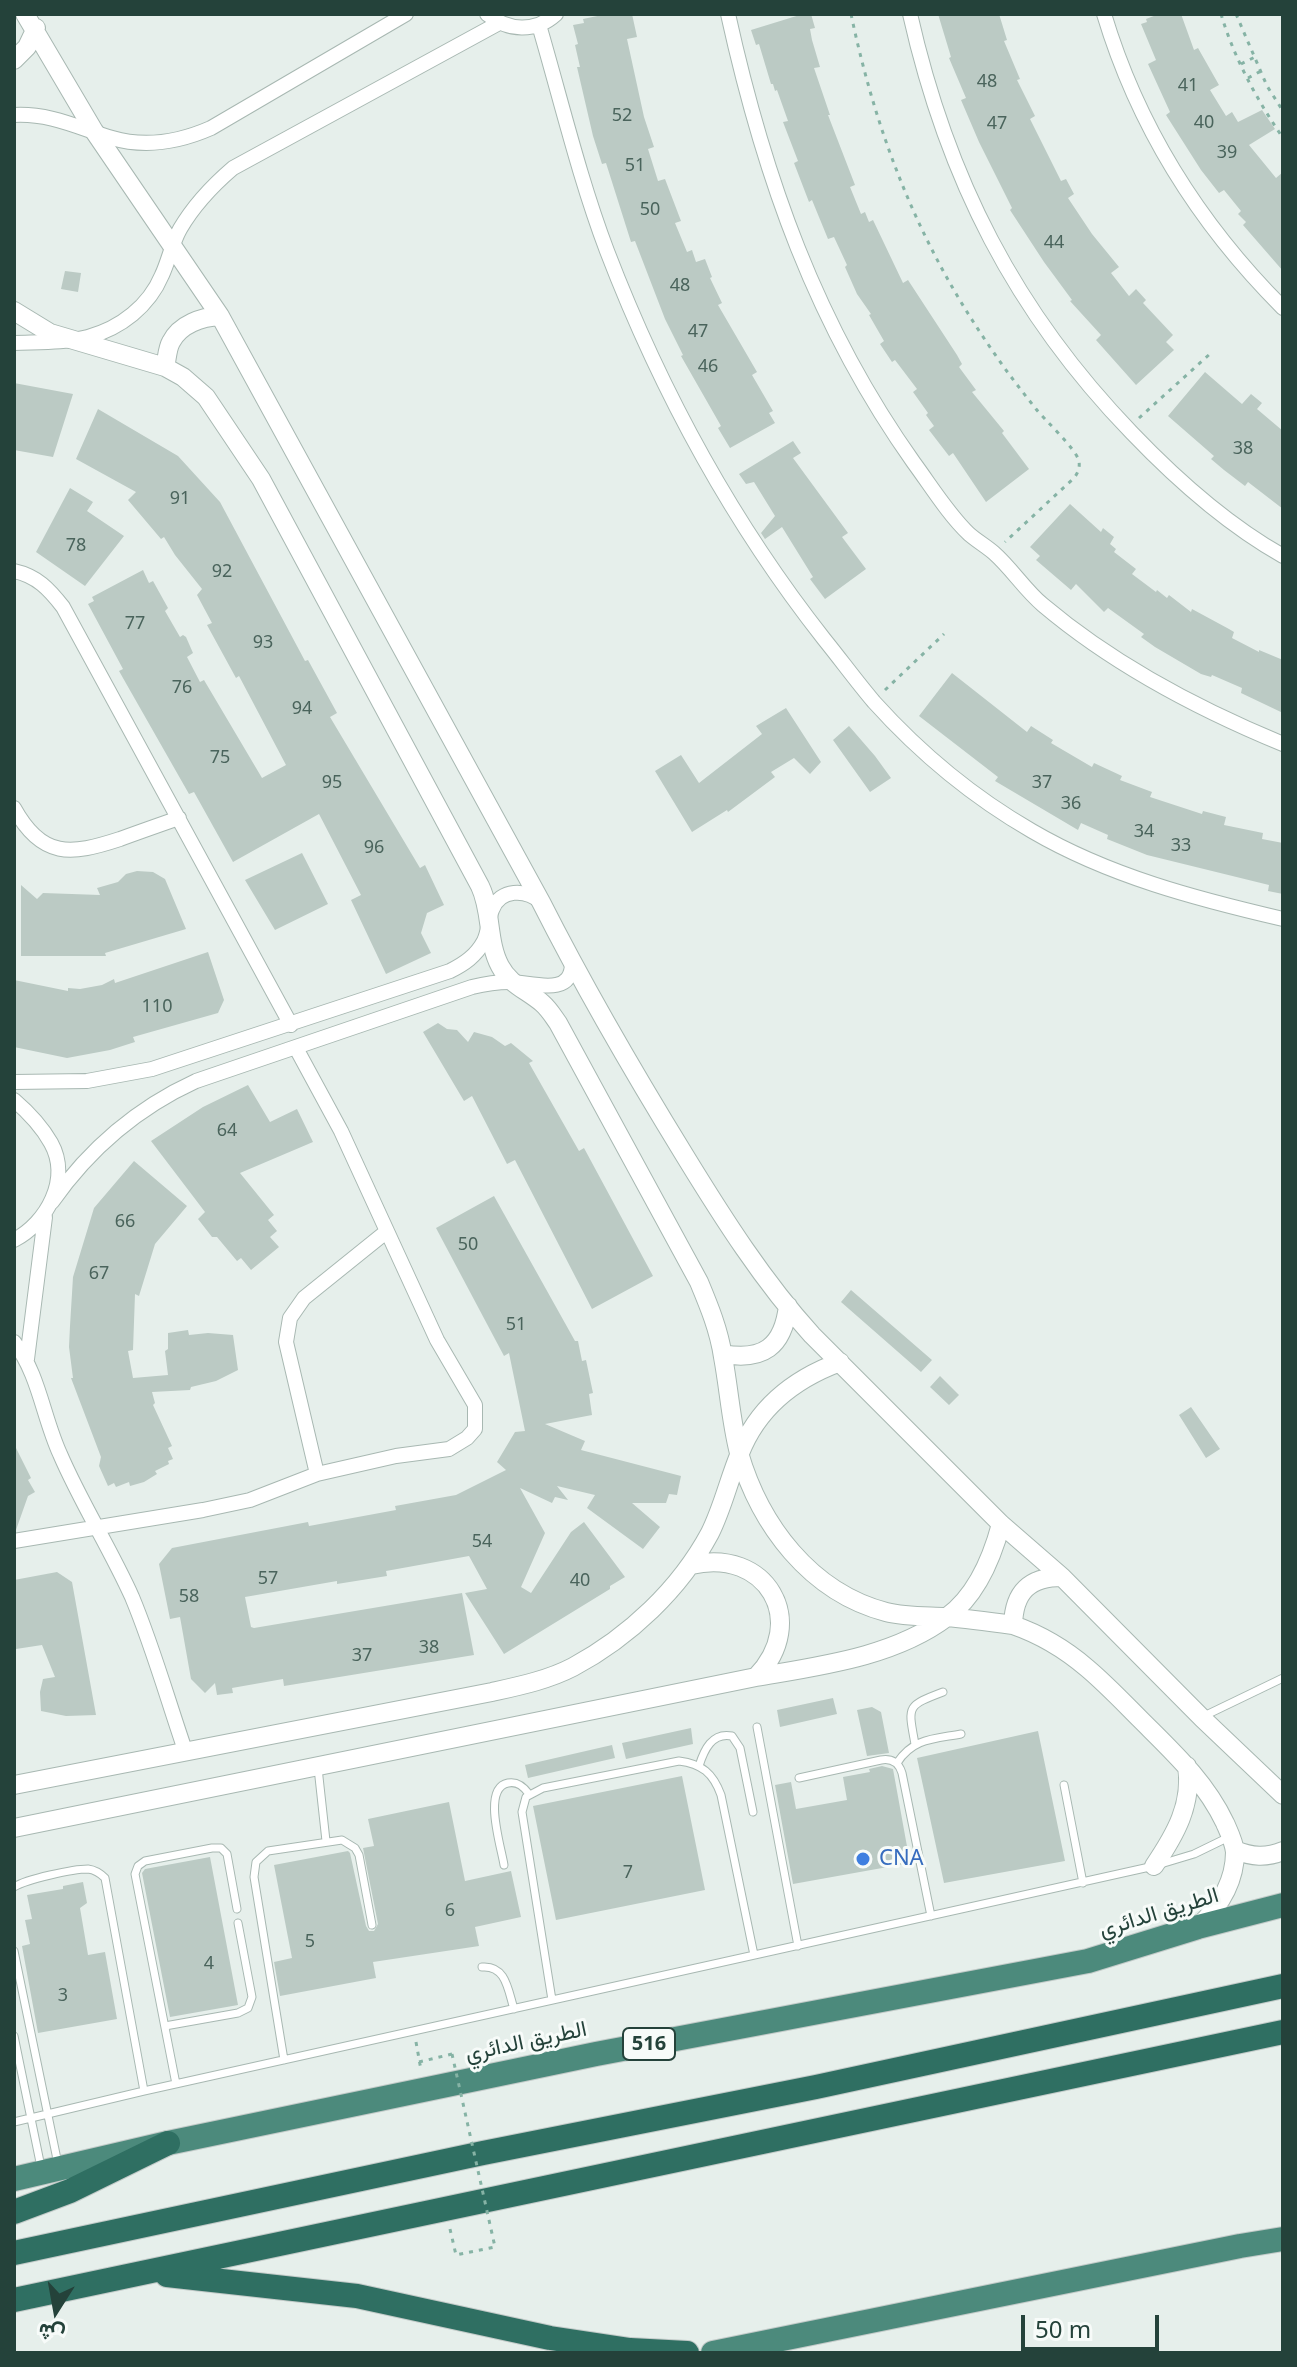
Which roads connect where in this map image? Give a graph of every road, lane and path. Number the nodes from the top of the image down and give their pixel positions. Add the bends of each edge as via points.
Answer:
1 (406, 14) edge
2 (556, 14) edge
3 (728, 14) edge
4 (851, 14) edge
5 (910, 14) edge
6 (1104, 14) edge
7 (1221, 14) edge
8 (1236, 14) edge
9 (493, 18) edge
10 (30, 21) edge
11 (539, 25) junction
12 (1255, 57) junction
13 (14, 60) edge
14 (1241, 64) junction
15 (1261, 71) junction
16 (1248, 78) junction
17 (1283, 111) edge
18 (14, 115) edge
19 (1283, 126) edge
20 (1277, 129) junction
21 (94, 131) junction
22 (1283, 138) edge
23 (172, 244) junction
24 (1283, 308) edge
25 (14, 311) edge
26 (220, 316) junction
27 (69, 339) junction
28 (14, 343) edge
29 (1211, 353) dead end
30 (165, 367) junction
31 (1128, 429) junction
32 (994, 553) junction
33 (1283, 556) edge
34 (14, 571) edge
35 (944, 634) dead end
36 (873, 701) junction
37 (1283, 744) edge
38 (14, 808) edge
39 (179, 818) junction
40 (541, 902) junction
41 (490, 918) junction
42 (1283, 919) edge
43 (572, 964) junction
44 (512, 982) junction
45 (291, 1025) junction
46 (296, 1048) junction
47 (14, 1082) edge
48 (14, 1100) edge
49 (48, 1208) junction
50 (386, 1232) junction
51 (14, 1240) edge
52 (788, 1306) junction
53 (14, 1342) edge
54 (723, 1354) junction
55 (27, 1359) junction
56 (840, 1362) junction
57 (740, 1453) junction
58 (317, 1474) junction
59 (1001, 1524) junction
60 (97, 1526) junction
61 (14, 1541) edge
62 (691, 1565) junction
63 (1062, 1577) junction
64 (948, 1617) junction
65 (1013, 1625) junction
66 (756, 1677) junction
67 (1283, 1678) edge
68 (943, 1692) dead end
69 (1202, 1718) junction
70 (757, 1727) dead end
71 (961, 1734) dead end
72 (915, 1744) junction
73 (186, 1753) junction
74 (897, 1763) junction
75 (699, 1766) junction
76 (1187, 1766) junction
77 (318, 1767) junction
78 (799, 1778) dead end
79 (14, 1785) edge
80 (1064, 1785) dead end
81 (529, 1794) junction
82 (1283, 1795) edge
83 (753, 1812) dead end
84 (14, 1828) edge
85 (326, 1841) junction
86 (1233, 1843) junction
87 (1283, 1851) edge
88 (504, 1865) dead end
89 (1154, 1866) junction
90 (1083, 1883) junction
91 (14, 1887) edge
92 (1283, 1905) edge
93 (237, 1909) dead end
94 (931, 1916) junction
95 (238, 1923) dead end
96 (372, 1925) dead end
97 (1198, 1927) junction
98 (798, 1946) junction
99 (14, 1951) edge
100 (754, 1955) junction
101 (482, 1967) dead end
102 (1283, 1986) edge
103 (552, 2000) junction
104 (514, 2009) junction
105 (165, 2026) junction
106 (414, 2032) junction
107 (1283, 2032) edge
108 (14, 2036) edge
109 (284, 2060) junction
110 (419, 2062) junction
111 (176, 2084) junction
112 (424, 2090) junction
113 (144, 2091) junction
114 (47, 2115) junction
115 (30, 2119) junction
116 (14, 2122) edge
117 (168, 2143) junction
118 (51, 2171) junction
119 (14, 2179) edge
120 (447, 2210) junction
121 (14, 2212) edge
122 (1283, 2239) edge
123 (14, 2253) edge
124 (141, 2273) junction
125 (14, 2300) edge
126 (687, 2353) edge
127 (713, 2353) edge

1 - 21 street via 193,136 133,142
2 - 11 street
3 - 32 street via 760,143 787,224 843,347 934,490 969,534
4 - 32 path via 887,149 934,254 992,351 1079,461 1074,478
5 - 31 street via 933,104 984,227 1064,357
6 - 24 street via 1134,97 1167,161 1223,244
7 - 14 path
8 - 12 path
9 - 11 street via 525,28
9 - 23 street via 233,168 192,210
10 - 13 street via 27,47
10 - 21 street
11 - 36 street via 588,198 673,399 749,534
12 - 14 path
12 - 15 path
14 - 16 path
15 - 16 path
15 - 17 path
16 - 20 path
18 - 21 street via 43,115
19 - 20 path
20 - 22 path
21 - 23 street
23 - 26 street
23 - 27 street via 155,289 133,315 103,332
25 - 27 street
26 - 30 street via 197,320 178,333
26 - 40 street
27 - 28 street
27 - 30 street
29 - 31 path
30 - 41 street via 206,397 261,479 480,886
31 - 33 street via 1225,518
32 - 37 street via 1040,603 1120,662
34 - 39 street via 35,577 63,607
35 - 36 path
36 - 42 street via 948,773 1033,832 1128,876
38 - 39 street via 32,835 71,851
39 - 45 street
40 - 41 street via 527,893 510,893 496,903
40 - 43 street
41 - 44 street via 497,960
41 - 45 street via 478,951 461,966
43 - 44 street via 570,976 555,986
43 - 52 street via 728,1225
44 - 46 street via 472,987
44 - 54 street via 542,1003 558,1023 699,1282
45 - 47 street via 120,1077
46 - 49 street via 196,1081 155,1102 102,1143
46 - 50 street
48 - 49 street via 53,1146 57,1174
49 - 51 street
49 - 55 street
50 - 58 street via 304,1298 286,1330
50 - 58 street via 443,1353 475,1405 475,1429 449,1449
52 - 54 street via 786,1325 776,1342 760,1353
52 - 56 street
53 - 55 street
54 - 57 street
55 - 60 street via 58,1450
56 - 57 street via 779,1396
56 - 59 street
57 - 62 street via 719,1513
57 - 64 street via 766,1517 810,1571 870,1607
58 - 60 street via 232,1504
59 - 63 street
59 - 64 street via 982,1575
60 - 61 street
60 - 73 street via 134,1601
62 - 66 street via 715,1561 740,1566 771,1593 780,1634 768,1665
62 - 73 street via 613,1643 537,1681
63 - 65 street via 1032,1583 1013,1609
63 - 69 street
64 - 65 street
64 - 66 street via 869,1654
65 - 76 street via 1085,1667
66 - 77 street
67 - 69 lane
68 - 72 lane via 912,1710
69 - 82 street
70 - 98 lane
71 - 72 lane
72 - 74 lane
73 - 79 street
74 - 78 lane via 887,1759
74 - 94 lane
75 - 81 lane via 679,1761
75 - 83 lane via 713,1740 732,1736 740,1748
75 - 100 lane via 716,1781 721,1795
76 - 86 street via 1217,1804
76 - 89 street via 1186,1804
77 - 84 street
77 - 85 lane
80 - 90 lane
81 - 88 lane via 513,1783 495,1793
81 - 103 lane via 522,1812
85 - 96 lane via 342,1840 359,1855
85 - 109 lane via 268,1851 254,1869
86 - 87 street via 1257,1856
86 - 89 lane
86 - 97 street via 1231,1879
89 - 90 lane
90 - 94 lane
91 - 113 lane via 87,1869 105,1878
92 - 97 highway, الطريق الدائري / 516
93 - 105 lane via 227,1854 221,1848 138,1866 135,1874
94 - 98 lane
95 - 105 lane via 252,1997 248,2008
97 - 112 highway, الطريق الدائري / 516 via 1088,1961
98 - 100 lane
99 - 114 lane
100 - 103 lane
101 - 104 lane via 503,1975
102 - 123 highway
103 - 104 lane
104 - 106 lane
105 - 111 lane
106 - 109 lane
106 - 110 path
107 - 120 highway
108 - 115 lane
109 - 111 lane
110 - 112 path
110 - 120 path, bridge via 452,2054 495,2247 456,2255
111 - 113 lane
112 - 117 highway, الطريق الدائري / 516
113 - 114 lane
114 - 115 lane
114 - 118 lane
115 - 116 lane
115 - 118 lane
117 - 118 highway, الطريق الدائري / 516
117 - 121 highway, 516
118 - 119 highway, الطريق الدائري / 516
120 - 124 highway
122 - 127 highway
124 - 125 highway
124 - 126 highway via 357,2296 550,2338

